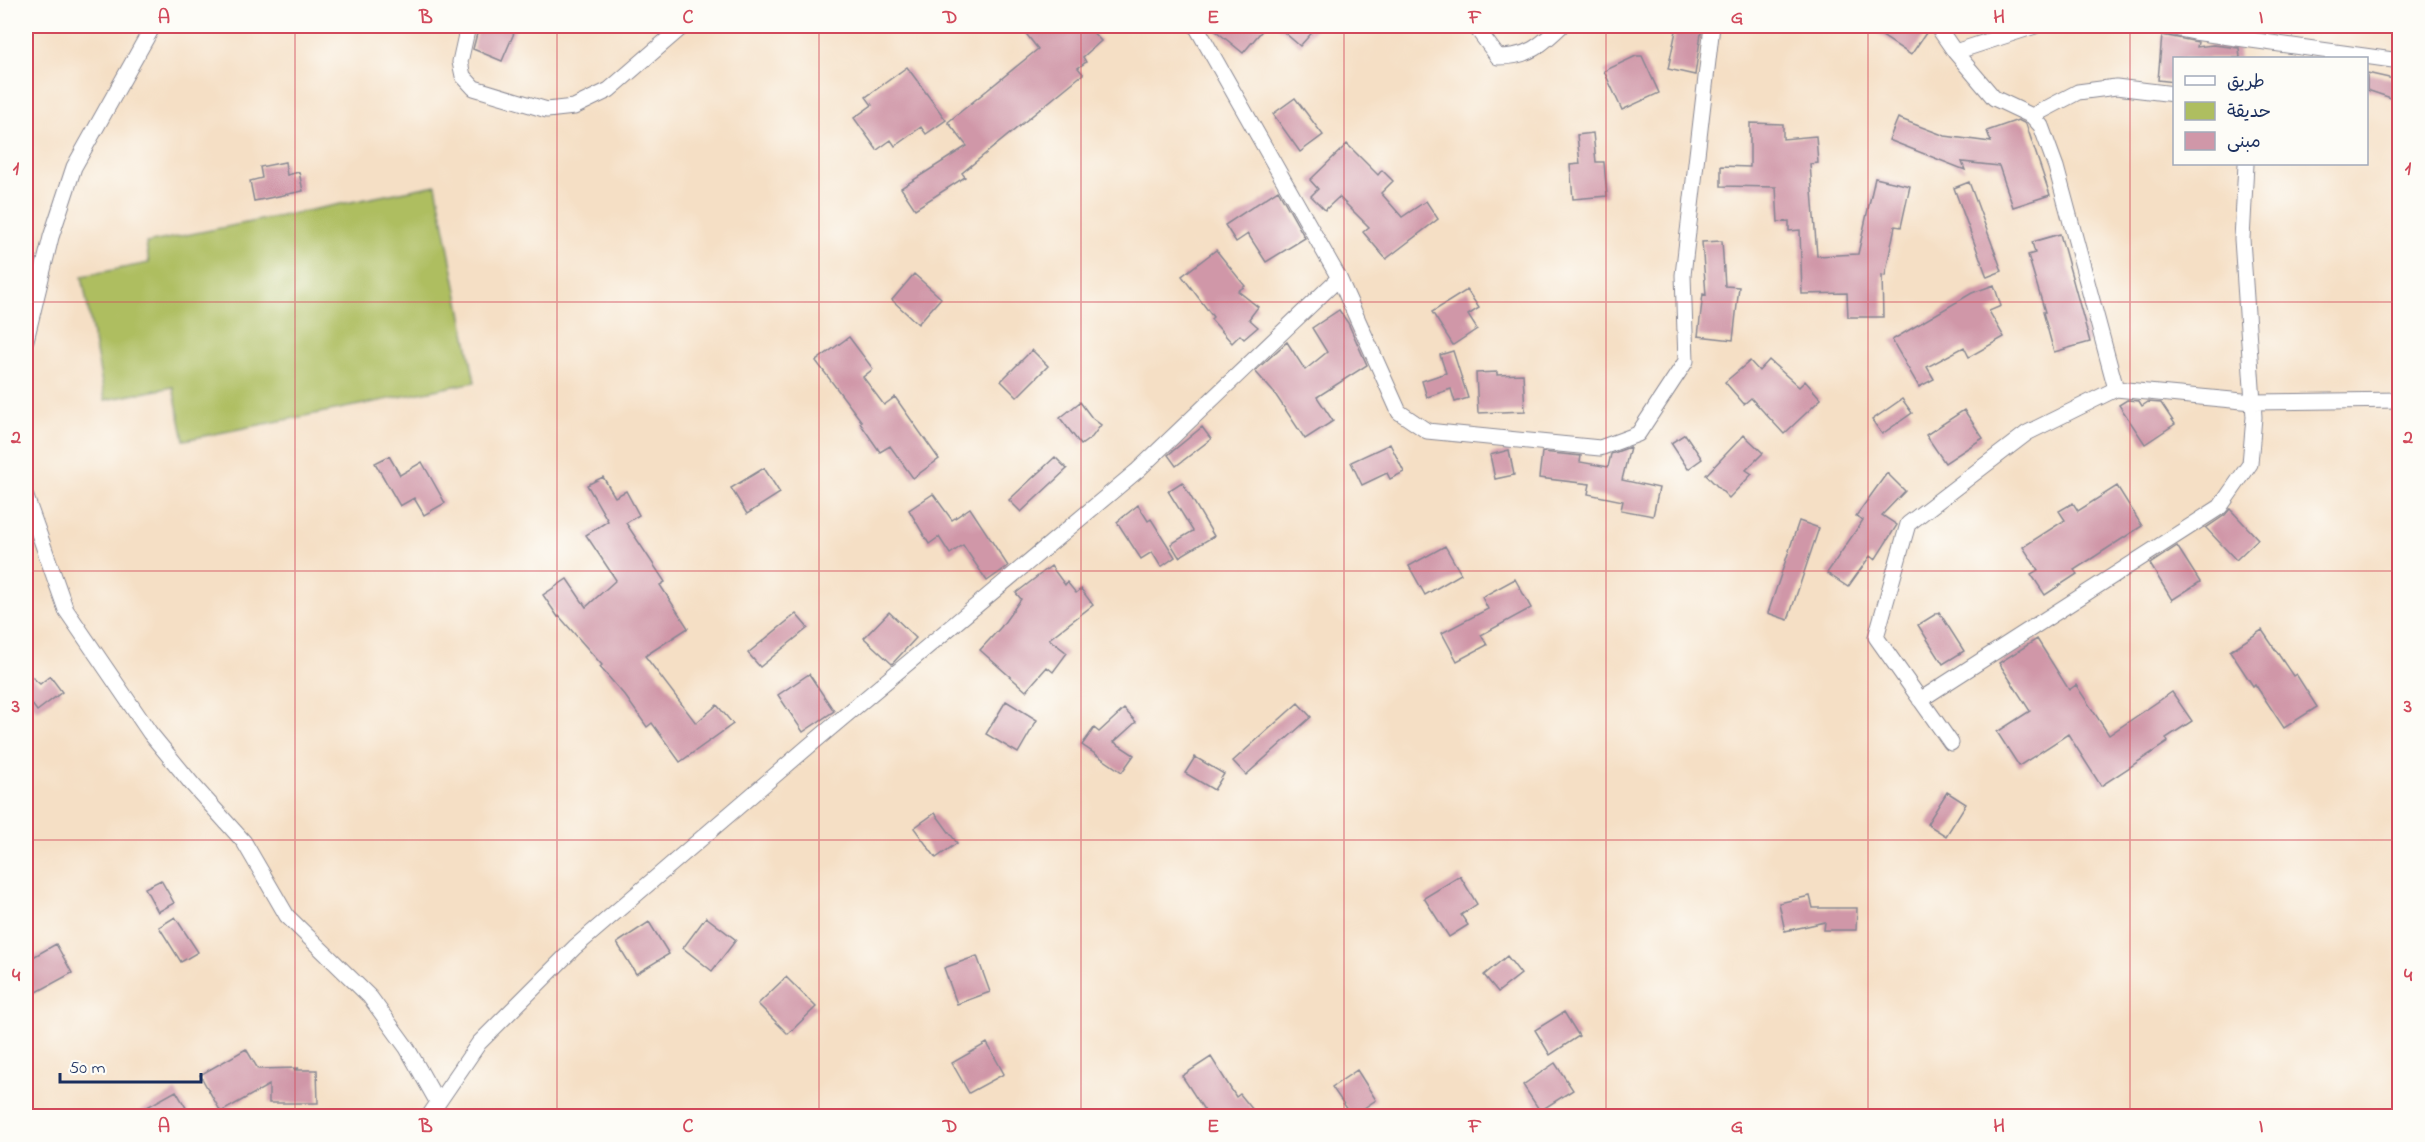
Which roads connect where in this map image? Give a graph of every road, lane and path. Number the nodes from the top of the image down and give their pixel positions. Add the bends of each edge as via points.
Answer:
1 (153, 26) edge
2 (468, 26) edge
3 (683, 26) edge
4 (1196, 26) edge
5 (1475, 26) edge
6 (1561, 26) edge
7 (1712, 26) edge
8 (1937, 26) edge
9 (2035, 26) edge
10 (2164, 26) edge
11 (1955, 52) junction
12 (2400, 61) edge
13 (2173, 94) edge
14 (2032, 116) junction
15 (2246, 165) edge
16 (1339, 278) junction
17 (26, 340) edge
18 (2116, 389) junction
19 (2400, 400) edge
20 (2253, 402) junction
21 (26, 498) edge
22 (1920, 700) junction
23 (1951, 743) dead end
24 (438, 1103) junction
25 (429, 1116) edge

1 - 17 street via 74,167 51,237
2 - 3 street via 460,62 463,76 474,88 547,110 574,107 609,90
4 - 16 street
5 - 6 street via 1498,57 1517,57 1544,42
7 - 16 street via 1683,274 1686,361 1638,434 1600,448 1427,431 1399,412
8 - 11 street
9 - 11 street
10 - 12 street
11 - 14 street via 1994,98
13 - 14 street via 2116,87 2078,92
14 - 18 street via 2041,126 2056,167
15 - 20 street via 2242,239
16 - 24 street via 1138,470 575,947 479,1043
18 - 20 street
18 - 22 street via 2027,433 1908,524 1876,637
19 - 20 street
20 - 22 street via 2250,464 2220,507
21 - 24 street via 66,610 150,733 244,842 287,916 370,997 407,1048
22 - 23 street
24 - 25 street

